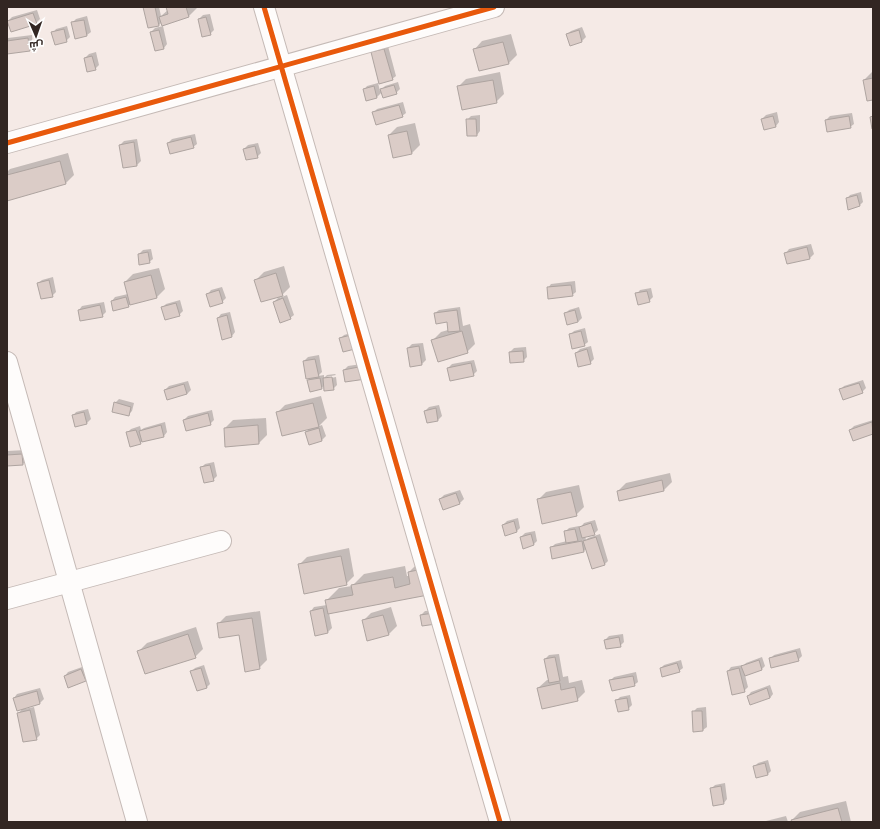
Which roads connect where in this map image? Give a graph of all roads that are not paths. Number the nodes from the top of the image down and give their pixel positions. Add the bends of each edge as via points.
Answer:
1 (264, 7) edge
2 (494, 7) edge
3 (282, 66) junction
4 (7, 143) edge
5 (7, 362) edge
6 (221, 541) dead end
7 (69, 582) junction
8 (7, 599) edge
9 (137, 822) edge
10 (500, 822) edge

1 - 3 street
2 - 3 street
3 - 4 street
3 - 10 street
5 - 7 street
6 - 7 street
7 - 8 street
7 - 9 street

